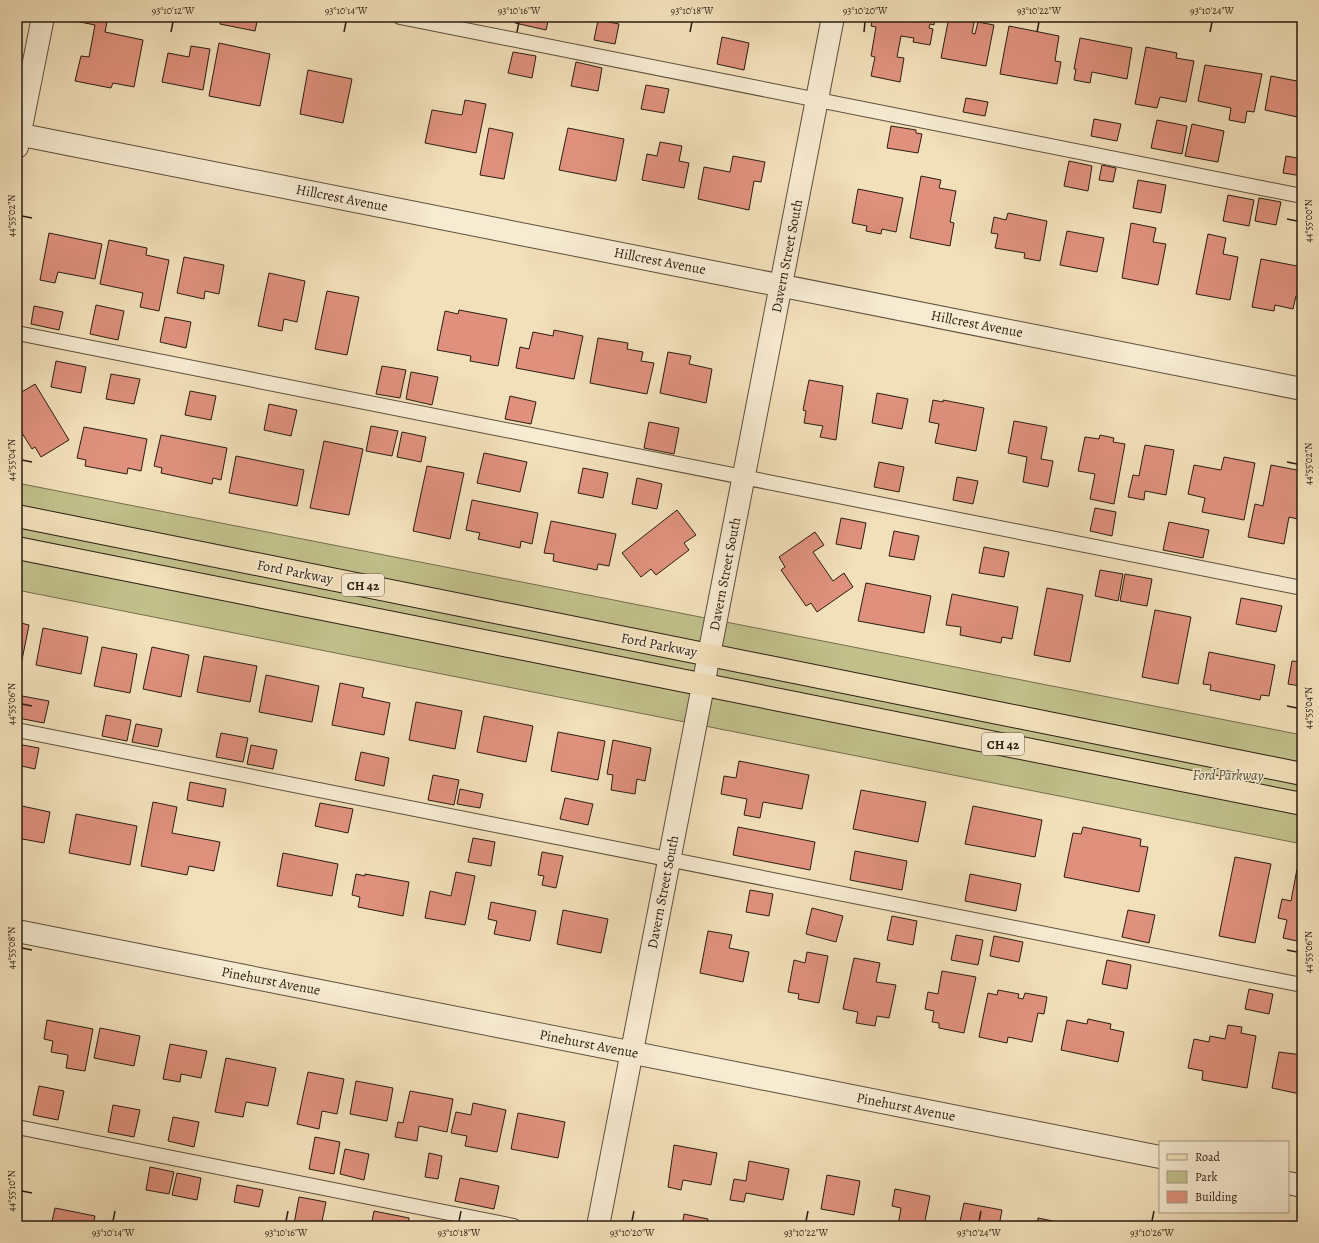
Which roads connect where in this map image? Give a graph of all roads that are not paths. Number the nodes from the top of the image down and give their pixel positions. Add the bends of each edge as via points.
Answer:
1 (43, 17) edge
2 (400, 17) edge
3 (833, 17) edge
4 (817, 101) junction
5 (18, 139) edge
6 (1302, 196) edge
7 (781, 285) junction
8 (17, 332) edge
9 (1302, 389) edge
10 (744, 477) junction
11 (17, 516) edge
12 (17, 548) edge
13 (1302, 588) edge
14 (709, 655) junction
15 (704, 685) junction
16 (17, 730) edge
17 (1302, 774) edge
18 (1302, 804) edge
19 (670, 859) junction
20 (17, 931) edge
21 (1302, 985) edge
22 (632, 1052) junction
23 (17, 1127) edge
24 (1159, 1157) edge
25 (1289, 1183) edge
26 (1302, 1186) edge
27 (514, 1226) edge
28 (598, 1226) edge

1 - 5 street
2 - 4 lane
3 - 4 street, Davern Street South
4 - 6 lane
4 - 7 street, Davern Street South
5 - 7 street, Hillcrest Avenue
7 - 9 street, Hillcrest Avenue
7 - 10 street, Davern Street South
8 - 10 lane
10 - 13 lane
10 - 14 street, Davern Street South
11 - 14 main road, Ford Parkway / CH 42
12 - 15 main road, CH 42
14 - 15 street, Davern Street South
14 - 17 main road, Ford Parkway / CH 42
15 - 18 main road, CH 42
15 - 19 street, Davern Street South
16 - 19 lane
19 - 21 lane
19 - 22 street, Davern Street South
20 - 22 street, Pinehurst Avenue
22 - 24 street, Pinehurst Avenue
22 - 28 street, Davern Street South
23 - 27 lane
25 - 26 street

